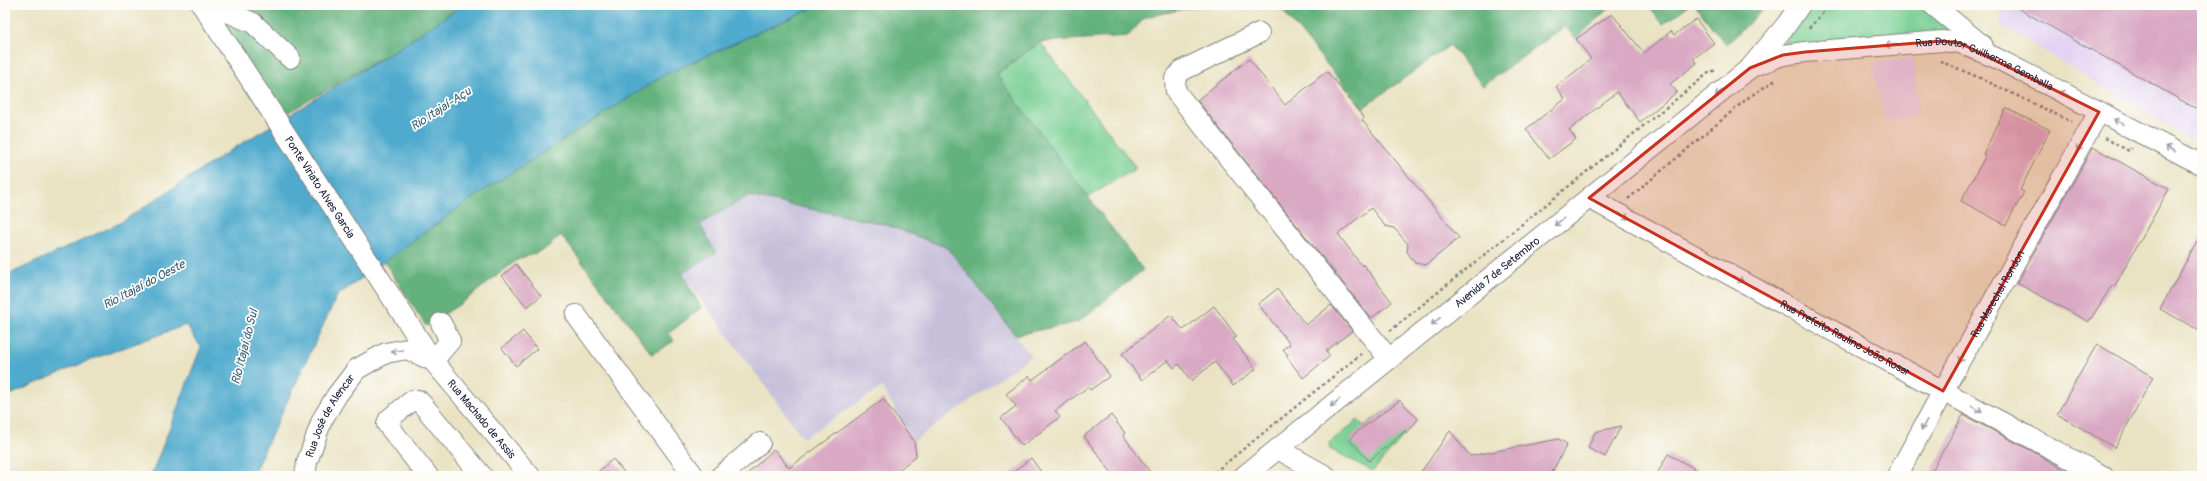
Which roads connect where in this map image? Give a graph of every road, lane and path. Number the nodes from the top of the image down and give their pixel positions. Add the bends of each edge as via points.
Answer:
1 (1800, 5) edge
2 (1933, 5) edge
3 (207, 8) edge
4 (1259, 33) dead end
5 (290, 58) dead end
6 (1996, 58) junction
7 (1934, 59) dead end
8 (1750, 68) junction
9 (1719, 70) dead end
10 (1779, 78) dead end
11 (2099, 112) junction
12 (2089, 130) junction
13 (2138, 133) junction
14 (2202, 165) edge
15 (1590, 198) junction
16 (1628, 199) dead end
17 (576, 315) dead end
18 (441, 323) dead end
19 (1376, 342) junction
20 (1389, 359) junction
21 (433, 362) junction
22 (1943, 391) junction
23 (760, 443) dead end
24 (1278, 450) junction
25 (305, 476) edge
26 (428, 476) edge
27 (482, 476) edge
28 (530, 476) edge
29 (694, 476) edge
30 (721, 476) edge
31 (1210, 476) edge
32 (1244, 476) edge
33 (1326, 476) edge
34 (1897, 476) edge
35 (2103, 476) edge

1 - 8 street
2 - 6 street
3 - 5 street via 253,22
3 - 21 street, Ponte Viriato Alves Garcia
4 - 19 street via 1181,71 1174,79 1176,92
6 -> 8 street, Rua Doutor Guilherme Gemballa via 1960,43 1942,41 1783,55
11 -> 6 street, Rua Doutor Guilherme Gemballa
7 - 12 path
8 -> 15 street, Avenida 7 de Setembro
9 - 19 path via 1712,71
10 - 16 path via 1748,97
11 - 12 street, Rua Marechal Rondon
13 -> 11 street, Rua Doutor Guilherme Gemballa
12 - 13 path via 2129,151
12 -> 22 street, Rua Marechal Rondon
14 -> 13 street, Rua Doutor Guilherme Gemballa
15 -> 20 street, Avenida 7 de Setembro
15 -> 22 street, Rua Prefeito Raulino João Rosar
17 - 29 street
18 - 21 street via 450,341
19 - 20 street
19 - 31 path
20 -> 24 street, Avenida 7 de Setembro
21 -> 25 street, Rua José de Alencar via 407,349 386,353 357,370 337,395 322,420 306,462
21 - 28 street, Rua Machado de Assis
22 -> 34 street, Rua Marechal Rondon
22 -> 35 street, Rua Prefeito Raulino João Rosar
23 - 30 street
24 - 32 street, Avenida 7 de Setembro
24 - 33 street
26 - 27 street via 387,424 389,419 413,400 418,400 422,404

